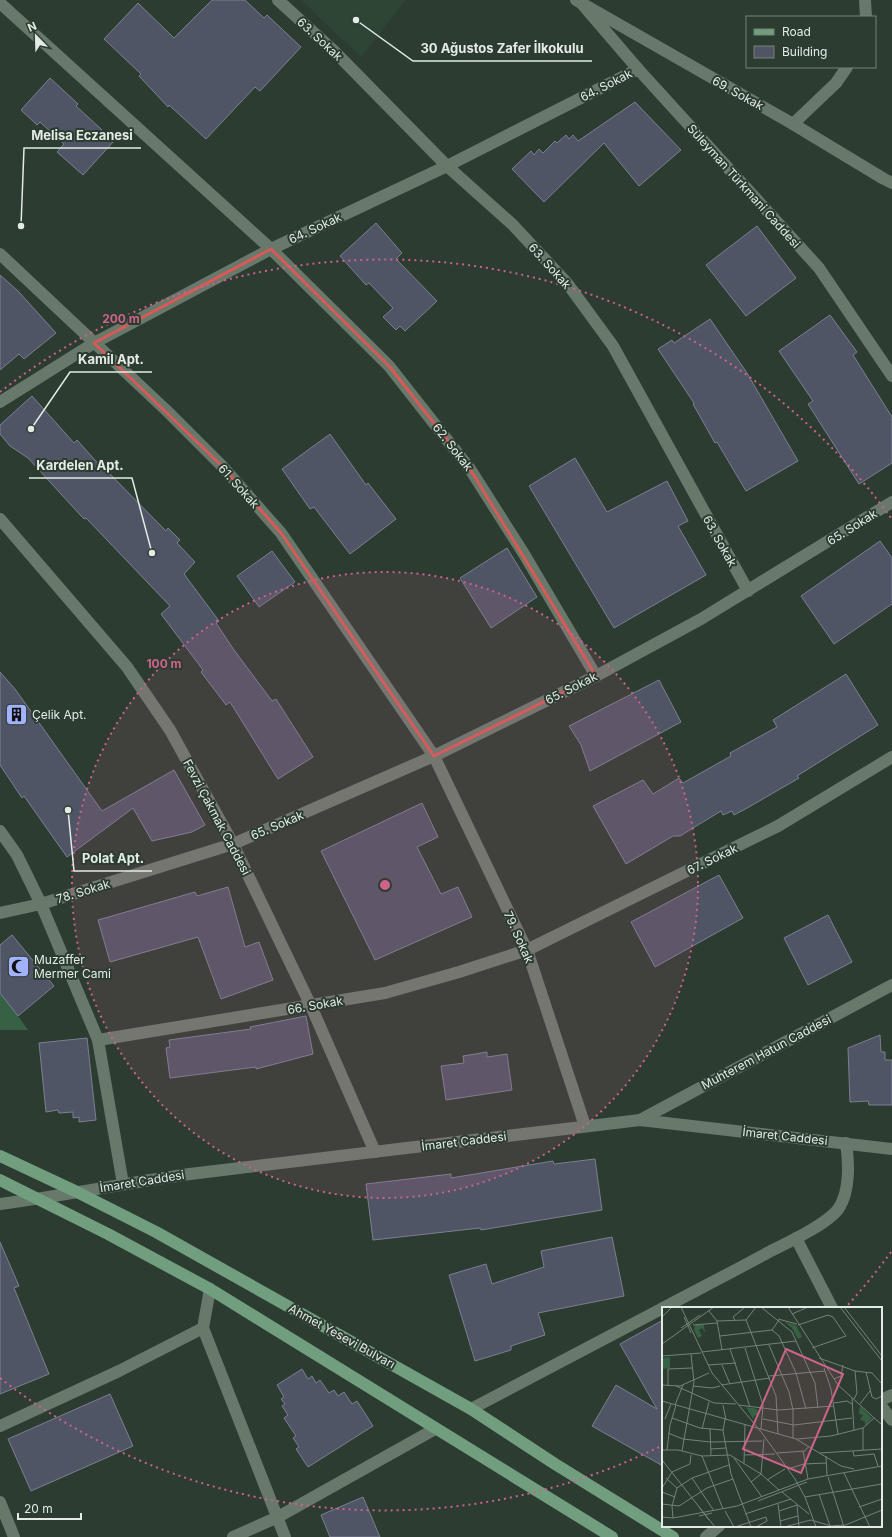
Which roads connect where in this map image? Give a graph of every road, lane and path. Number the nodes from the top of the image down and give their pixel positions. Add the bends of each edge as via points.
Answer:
1 (278, 0) edge
2 (865, 0) edge
3 (0, 3) edge
4 (579, 3) edge
5 (866, 16) edge
6 (846, 68) edge
7 (638, 69) junction
8 (793, 124) junction
9 (447, 166) junction
10 (892, 182) edge
11 (271, 249) junction
12 (0, 254) edge
13 (94, 343) junction
14 (892, 376) edge
15 (0, 402) edge
16 (892, 502) edge
17 (0, 519) edge
18 (748, 591) junction
19 (596, 676) junction
20 (434, 756) junction
21 (892, 758) edge
22 (0, 831) edge
23 (233, 844) junction
24 (41, 904) junction
25 (0, 913) edge
26 (527, 950) junction
27 (892, 985) edge
28 (311, 1006) junction
29 (98, 1040) junction
30 (640, 1120) junction
31 (585, 1126) junction
32 (846, 1143) junction
33 (892, 1149) edge
34 (375, 1152) junction
35 (0, 1156) edge
36 (0, 1180) edge
37 (123, 1184) junction
38 (77, 1192) junction
39 (36, 1200) junction
40 (0, 1204) edge
41 (796, 1238) junction
42 (210, 1290) junction
43 (665, 1307) edge
44 (831, 1307) edge
45 (662, 1309) edge
46 (203, 1328) junction
47 (892, 1395) edge
48 (882, 1400) edge
49 (882, 1407) edge
50 (471, 1409) junction
51 (892, 1420) edge
52 (0, 1426) edge
53 (435, 1429) junction
54 (0, 1502) edge
55 (278, 1517) junction
56 (718, 1527) edge
57 (14, 1537) edge
58 (233, 1537) edge
59 (285, 1537) edge
60 (612, 1537) edge
61 (673, 1537) edge
62 (706, 1537) edge

1 - 9 street, 63. Sokak via 335,52
2 - 5 street
3 - 11 street, 62. Sokak
4 - 7 street, Süleyman Türkmani Caddesi
4 - 8 street, 69. Sokak
6 - 8 street via 836,83
7 - 9 street, 64. Sokak
7 - 14 street, Süleyman Türkmani Caddesi via 819,268
8 - 10 street, 69. Sokak
9 - 11 street, 64. Sokak
9 - 18 street, 63. Sokak via 512,224 567,283 613,346
11 - 13 street, 64. Sokak
11 - 19 street, 62. Sokak via 389,366 470,469
12 - 13 street, 61. Sokak
13 - 15 street, 64. Sokak
13 - 20 street, 61. Sokak via 217,461 281,533
16 - 18 street, 65. Sokak
17 - 23 street, Fevzi Çakmak Caddesi via 127,666 170,730
18 - 19 street, 65. Sokak
19 - 20 street, 65. Sokak
20 - 23 street, 65. Sokak
20 - 26 street, 79. Sokak
21 - 26 street, 67. Sokak via 778,826
22 - 24 street via 17,855
23 - 24 street, 78. Sokak
23 - 28 street, Fevzi Çakmak Caddesi
24 - 25 street, 78. Sokak
24 - 29 street
26 - 28 street, 66. Sokak via 385,993
26 - 31 street, 79. Sokak
27 - 30 street, Muhterem Hatun Caddesi
28 - 29 street, 66. Sokak
28 - 34 street, Fevzi Çakmak Caddesi
29 - 37 street
30 - 31 street, İmaret Caddesi
30 - 32 street, İmaret Caddesi
31 - 34 street, İmaret Caddesi
32 - 33 street, İmaret Caddesi
32 - 41 street via 849,1165 846,1189 838,1208 822,1223
34 - 37 street, İmaret Caddesi
35 - 38 main road, Ahmet Yesevi Bulvarı
36 - 39 main road
37 - 38 street, İmaret Caddesi
38 - 39 street, İmaret Caddesi
38 - 50 main road, Ahmet Yesevi Bulvarı via 156,1232
39 - 40 street, İmaret Caddesi
39 - 42 main road via 108,1234
41 - 43 street
41 - 44 street
42 - 46 street
42 - 53 main road
45 - 50 street
46 - 52 street via 119,1371
46 - 55 street
47 - 48 street
49 - 51 street
50 - 61 main road, Ahmet Yesevi Bulvarı
53 - 55 street
53 - 60 main road
54 - 57 street
55 - 58 street
55 - 59 street
56 - 62 street

